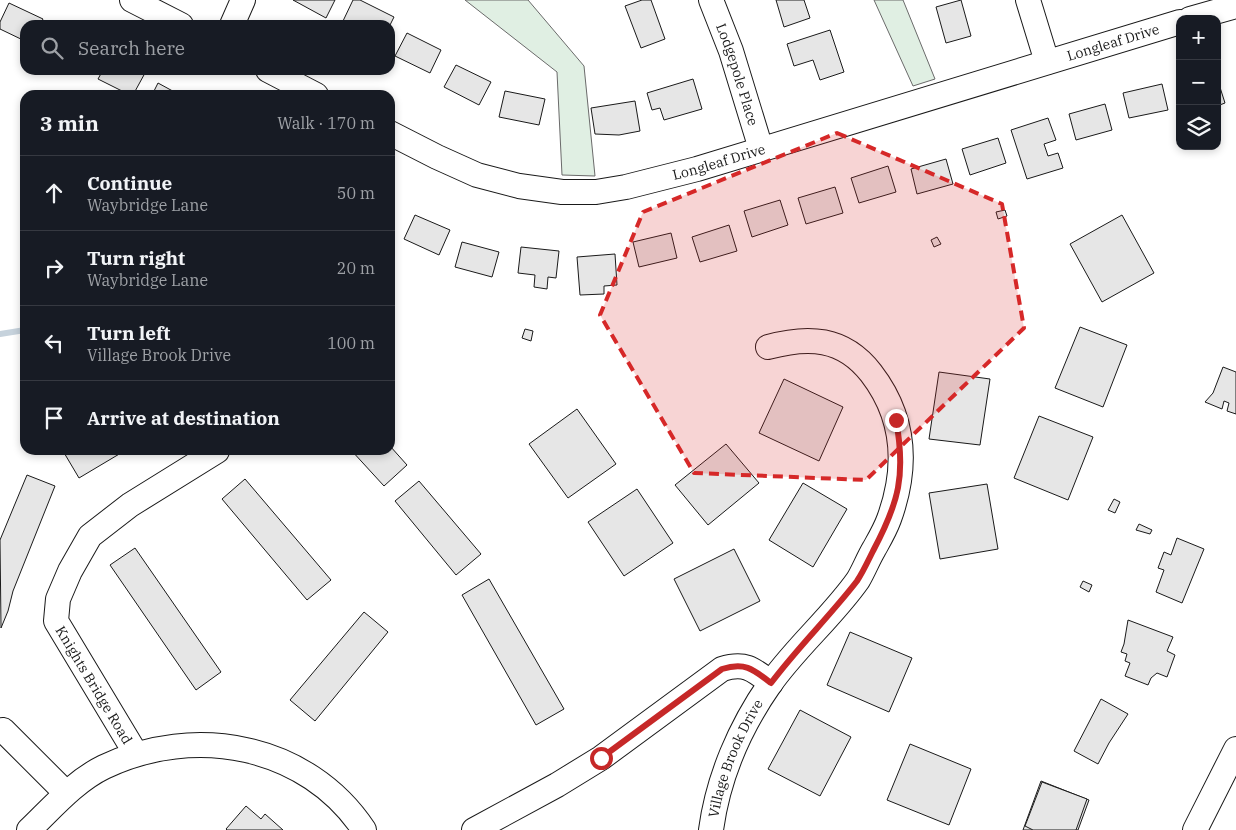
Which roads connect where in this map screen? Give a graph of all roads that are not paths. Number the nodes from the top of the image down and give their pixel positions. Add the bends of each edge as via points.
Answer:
1 (132, 0) edge
2 (244, 0) edge
3 (711, 0) edge
4 (1028, 0) edge
5 (1236, 6) edge
6 (1204, 15) edge
7 (171, 20) edge
8 (234, 20) edge
9 (1176, 23) edge
10 (1047, 62) junction
11 (278, 75) edge
12 (306, 90) edge
13 (395, 136) edge
14 (762, 149) junction
15 (768, 346) dead end
16 (211, 455) edge
17 (771, 683) junction
18 (0, 732) edge
19 (1236, 749) edge
20 (136, 754) junction
21 (66, 793) junction
22 (28, 830) edge
23 (364, 830) edge
24 (474, 830) edge
25 (712, 830) edge
26 (1195, 830) edge

1 - 7 street
2 - 8 street
3 - 14 street, Lodgepole Place
4 - 10 street
5 - 6 street
9 - 10 street, Longleaf Drive
10 - 14 street, Longleaf Drive
11 - 12 street
13 - 14 street, Longleaf Drive via 477,175 519,186 562,192 596,192 626,187
15 - 17 street, Village Brook Drive via 803,340 827,343 849,352 869,371 885,394 896,420 901,446 898,492 888,521 858,579
16 - 20 street, Knights Bridge Road via 130,505 90,536 58,598 56,621
17 - 24 street via 742,665 722,669 601,758
17 - 25 street, Village Brook Drive via 739,737 722,780
18 - 21 street via 3,730
19 - 26 street
20 - 21 street, Knights Bridge Road via 92,773
20 - 23 street, Knights Bridge Road via 187,744 222,745 280,760 310,776 337,797
21 - 22 street, Knights Bridge Road

